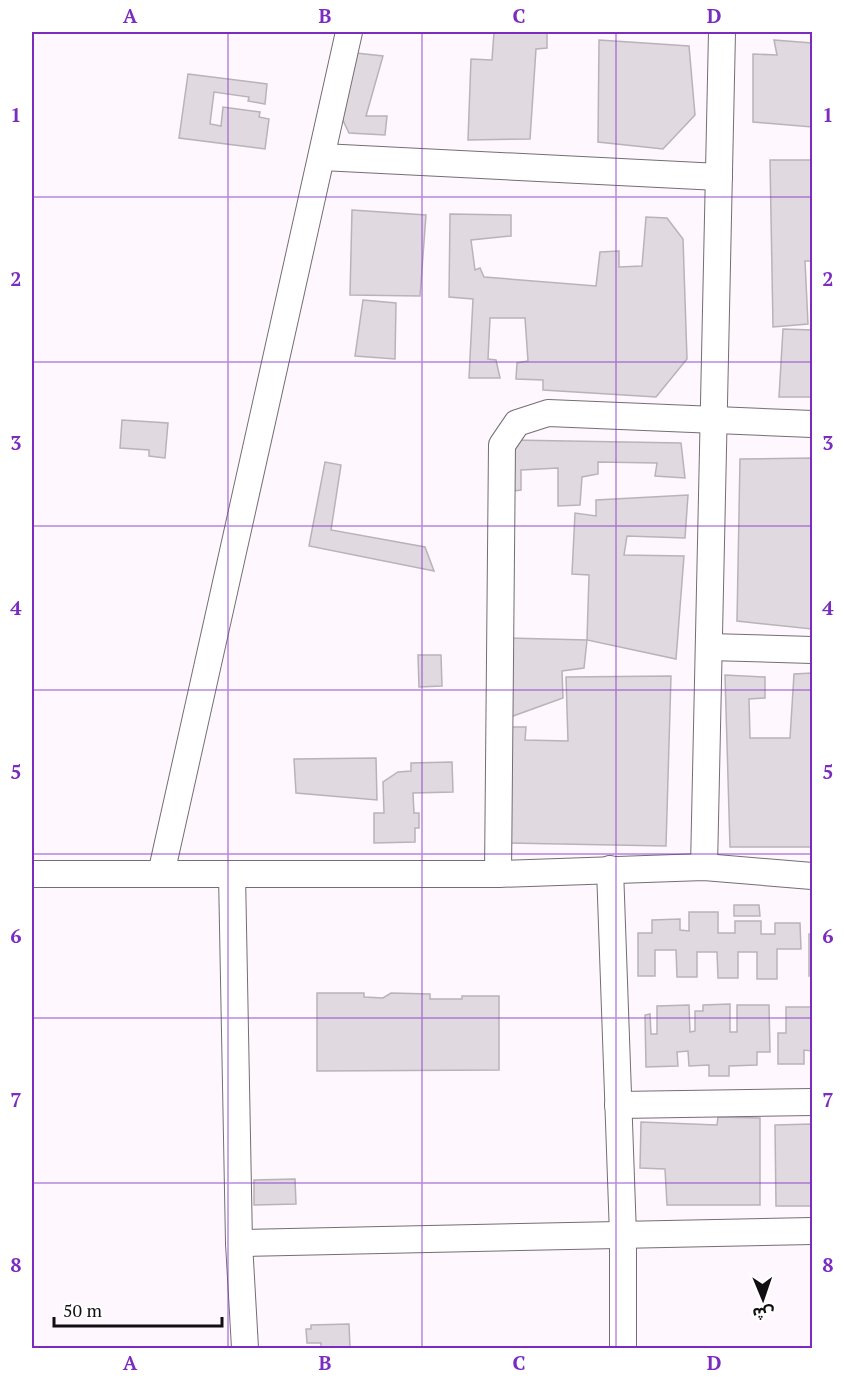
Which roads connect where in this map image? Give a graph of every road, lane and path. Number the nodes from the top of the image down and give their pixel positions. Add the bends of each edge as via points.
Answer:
1 (349, 32) edge
2 (722, 32) edge
3 (322, 157) junction
4 (719, 177) junction
5 (714, 420) junction
6 (813, 424) edge
7 (709, 647) junction
8 (813, 650) edge
9 (704, 867) junction
10 (610, 869) junction
11 (32, 874) edge
12 (160, 874) junction
13 (232, 874) junction
14 (498, 874) junction
15 (813, 876) edge
16 (813, 1102) edge
17 (618, 1105) junction
18 (813, 1231) edge
19 (623, 1235) junction
20 (239, 1243) junction
21 (245, 1348) edge
22 (623, 1348) edge

1 - 3 street
2 - 4 street
3 - 4 street
3 - 12 street
4 - 5 street
5 - 6 street
5 - 7 street
5 - 14 street via 548,413 517,423 502,445
7 - 8 street
7 - 9 street
9 - 10 street
9 - 15 street
10 - 14 street
10 - 17 street
11 - 12 street
12 - 13 street
13 - 14 street
13 - 20 street
16 - 17 street
17 - 19 street
18 - 19 street
19 - 20 street
19 - 22 street
20 - 21 street

